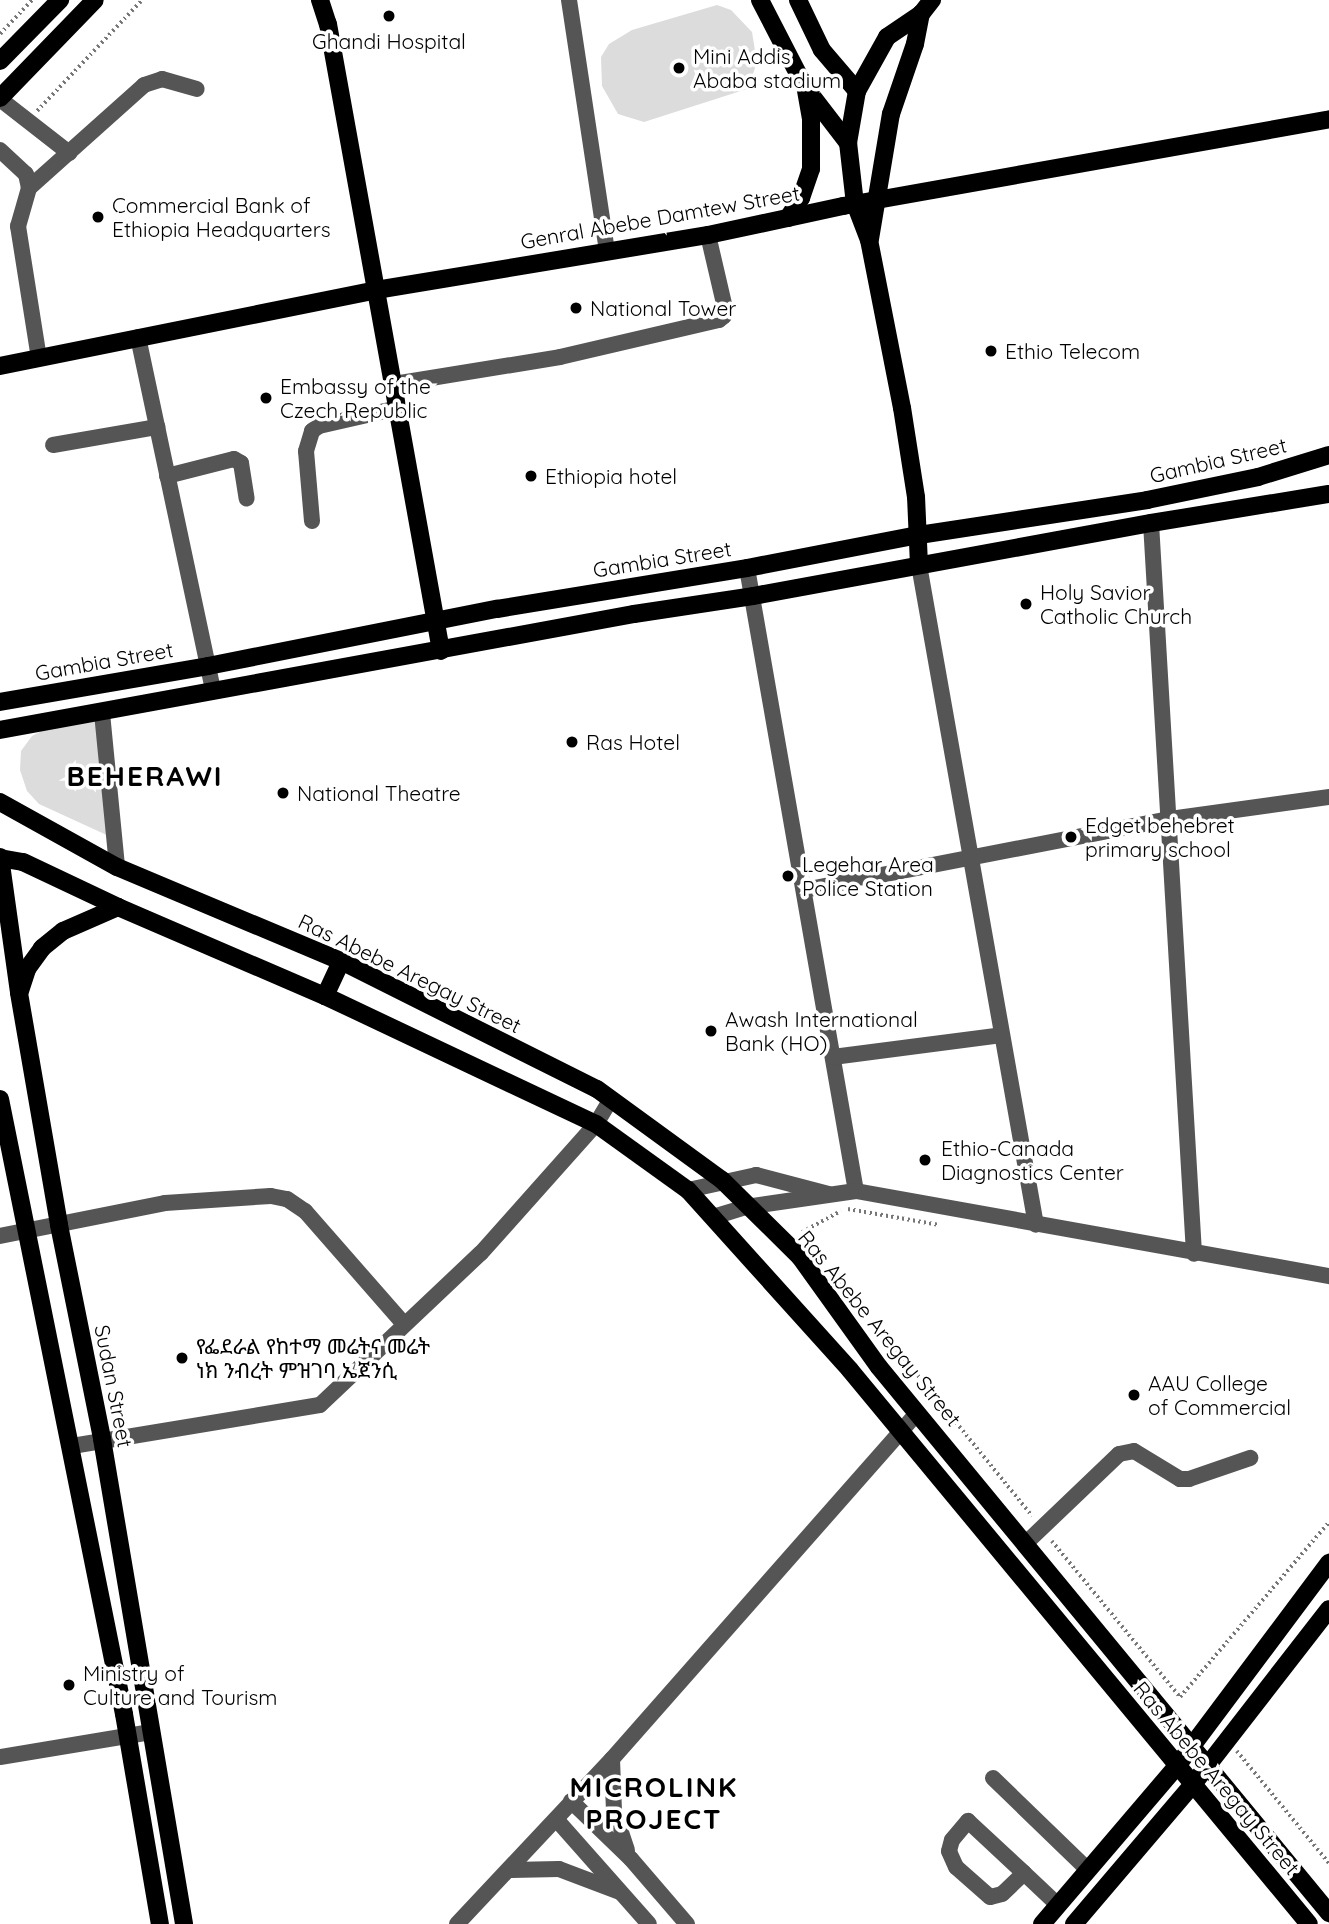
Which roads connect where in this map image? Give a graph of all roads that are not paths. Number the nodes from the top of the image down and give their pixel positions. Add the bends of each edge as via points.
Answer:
1 (60, 0) edge
2 (95, 0) edge
3 (320, 0) edge
4 (569, 0) edge
5 (760, 0) edge
6 (798, 0) edge
7 (927, 7) edge
8 (0, 61) edge
9 (805, 88) junction
10 (197, 89) dead end
11 (857, 91) junction
12 (0, 99) edge
13 (1329, 119) edge
14 (848, 143) junction
15 (0, 150) edge
16 (69, 153) junction
17 (29, 188) junction
18 (877, 200) junction
19 (855, 204) junction
20 (788, 218) junction
21 (708, 235) junction
22 (869, 240) junction
23 (607, 250) junction
24 (376, 290) junction
25 (138, 337) junction
26 (39, 358) junction
27 (0, 366) edge
28 (394, 384) junction
29 (398, 408) junction
30 (157, 427) junction
31 (53, 445) dead end
32 (1329, 455) edge
33 (167, 476) junction
34 (1329, 494) edge
35 (247, 499) dead end
36 (312, 521) dead end
37 (1151, 523) junction
38 (919, 535) junction
39 (919, 565) junction
40 (747, 568) junction
41 (753, 596) junction
42 (435, 623) junction
43 (441, 651) junction
44 (208, 666) junction
45 (213, 691) junction
46 (0, 702) edge
47 (102, 713) junction
48 (0, 730) edge
49 (1329, 797) edge
50 (0, 802) edge
51 (1170, 819) junction
52 (0, 858) edge
53 (971, 859) junction
54 (117, 867) junction
55 (804, 890) junction
56 (118, 907) junction
57 (341, 961) junction
58 (19, 993) junction
59 (325, 996) junction
60 (1002, 1035) junction
61 (833, 1057) junction
62 (0, 1099) edge
63 (611, 1099) junction
64 (596, 1124) junction
65 (722, 1180) junction
66 (688, 1190) junction
67 (856, 1191) junction
68 (831, 1195) junction
69 (746, 1207) junction
70 (713, 1217) junction
71 (59, 1225) junction
72 (1036, 1225) junction
73 (27, 1232) junction
74 (0, 1236) edge
75 (1194, 1254) junction
76 (1329, 1276) edge
77 (403, 1323) junction
78 (917, 1413) junction
79 (900, 1432) junction
80 (102, 1439) junction
81 (72, 1446) junction
82 (1250, 1458) dead end
83 (1026, 1543) junction
84 (1329, 1563) edge
85 (1329, 1609) edge
86 (152, 1732) junction
87 (127, 1736) junction
88 (1191, 1745) junction
89 (0, 1757) edge
90 (612, 1759) junction
91 (1208, 1763) junction
92 (1177, 1766) junction
93 (993, 1778) dead end
94 (1194, 1783) junction
95 (571, 1801) junction
96 (556, 1819) junction
97 (631, 1859) junction
98 (511, 1870) junction
99 (1088, 1870) junction
100 (1024, 1874) junction
101 (626, 1894) junction
102 (1058, 1905) junction
103 (1329, 1913) edge
104 (160, 1924) edge
105 (184, 1924) edge
106 (457, 1924) edge
107 (649, 1924) edge
108 (687, 1924) edge
109 (1042, 1924) edge
110 (1074, 1924) edge
111 (1308, 1924) edge

1 - 8 main road
2 - 12 main road
3 - 24 main road
4 - 23 street
5 - 9 main road
6 - 11 main road via 821,50
7 - 11 main road via 887,37
7 - 18 main road via 891,114
9 - 14 main road
9 - 20 main road via 811,119 811,169
10 - 16 street via 162,79 145,85
11 - 14 main road
12 - 16 street
13 - 18 main road, Genral Abebe Damtew Street
14 - 19 main road
15 - 17 street via 26,174
16 - 17 street
17 - 26 street via 18,226
18 - 19 main road, Genral Abebe Damtew Street
18 - 22 main road
19 - 20 main road, Genral Abebe Damtew Street
19 - 22 main road
20 - 21 main road, Genral Abebe Damtew Street
21 - 23 main road, Genral Abebe Damtew Street
21 - 28 street via 725,308 719,320 560,357
22 - 38 main road via 902,408
23 - 24 main road, Genral Abebe Damtew Street
24 - 25 main road, Genral Abebe Damtew Street
24 - 28 main road
25 - 26 main road, Genral Abebe Damtew Street
25 - 30 street
26 - 27 main road, Genral Abebe Damtew Street
28 - 29 main road
29 - 36 street via 312,431 306,452
29 - 42 main road
30 - 31 street
30 - 33 street
32 - 38 main road, Gambia Street via 1258,477 1147,500
33 - 35 street via 234,459 241,463
33 - 44 street
34 - 37 main road
37 - 39 main road
37 - 51 street
38 - 39 main road
38 - 40 main road, Gambia Street
39 - 41 main road
39 - 53 street
40 - 41 street
40 - 42 main road, Gambia Street
41 - 43 main road
41 - 55 street
42 - 43 main road
42 - 44 main road, Gambia Street
43 - 45 main road
44 - 45 street
44 - 46 main road, Gambia Street
45 - 47 main road
47 - 48 main road
47 - 54 street
49 - 51 street
50 - 54 main road, Ras Abebe Aregay Street
51 - 53 street
51 - 75 street
52 - 56 main road, Ras Abebe Aregay Street via 23,862
52 - 58 main road, Sudan Street
53 - 55 street
53 - 60 street
54 - 57 main road, Ras Abebe Aregay Street
55 - 61 street
56 - 58 main road via 63,931 42,948 26,969
56 - 59 main road, Ras Abebe Aregay Street
57 - 59 main road
57 - 63 main road, Ras Abebe Aregay Street
58 - 71 main road, Sudan Street
59 - 64 main road, Ras Abebe Aregay Street
60 - 61 street
60 - 72 street
61 - 67 street
62 - 73 main road
63 - 64 street
63 - 65 main road, Ras Abebe Aregay Street
64 - 66 main road, Ras Abebe Aregay Street
64 - 77 street via 481,1253
65 - 66 street
65 - 68 street via 756,1175
65 - 69 main road, Ras Abebe Aregay Street
66 - 70 main road, Ras Abebe Aregay Street
67 - 68 street
67 - 72 street
68 - 69 street
69 - 70 street
69 - 78 main road, Ras Abebe Aregay Street via 800,1257
70 - 79 main road, Ras Abebe Aregay Street
71 - 73 street
71 - 77 street via 165,1203 286,1199 306,1211
71 - 80 main road, Sudan Street
72 - 75 street
73 - 74 street
73 - 81 main road
75 - 76 street
77 - 80 street via 320,1405
78 - 79 street
78 - 83 main road, Ras Abebe Aregay Street
79 - 90 street
79 - 92 main road, Ras Abebe Aregay Street
80 - 81 street
80 - 86 main road, Sudan Street
81 - 87 main road
82 - 83 street via 1180,1479 1133,1451 1119,1454
83 - 88 main road, Ras Abebe Aregay Street
84 - 88 main road
85 - 91 main road
86 - 87 street
86 - 105 main road, Sudan Street
87 - 89 street
87 - 104 main road
88 - 91 main road, Ras Abebe Aregay Street
88 - 92 main road
90 - 95 street
90 - 97 street via 615,1819
91 - 94 main road
91 - 103 main road, Ras Abebe Aregay Street
92 - 94 main road, Ras Abebe Aregay Street
92 - 99 main road
93 - 99 street
94 - 110 main road
94 - 111 main road, Ras Abebe Aregay Street
95 - 96 street
95 - 97 street
96 - 98 street
96 - 101 street
97 - 108 street
98 - 101 street via 559,1869
98 - 106 street
99 - 102 main road
100 - 100 street via 1002,1894 990,1897 956,1867 949,1851 952,1840 968,1821
100 - 102 street
101 - 107 street
102 - 109 main road

